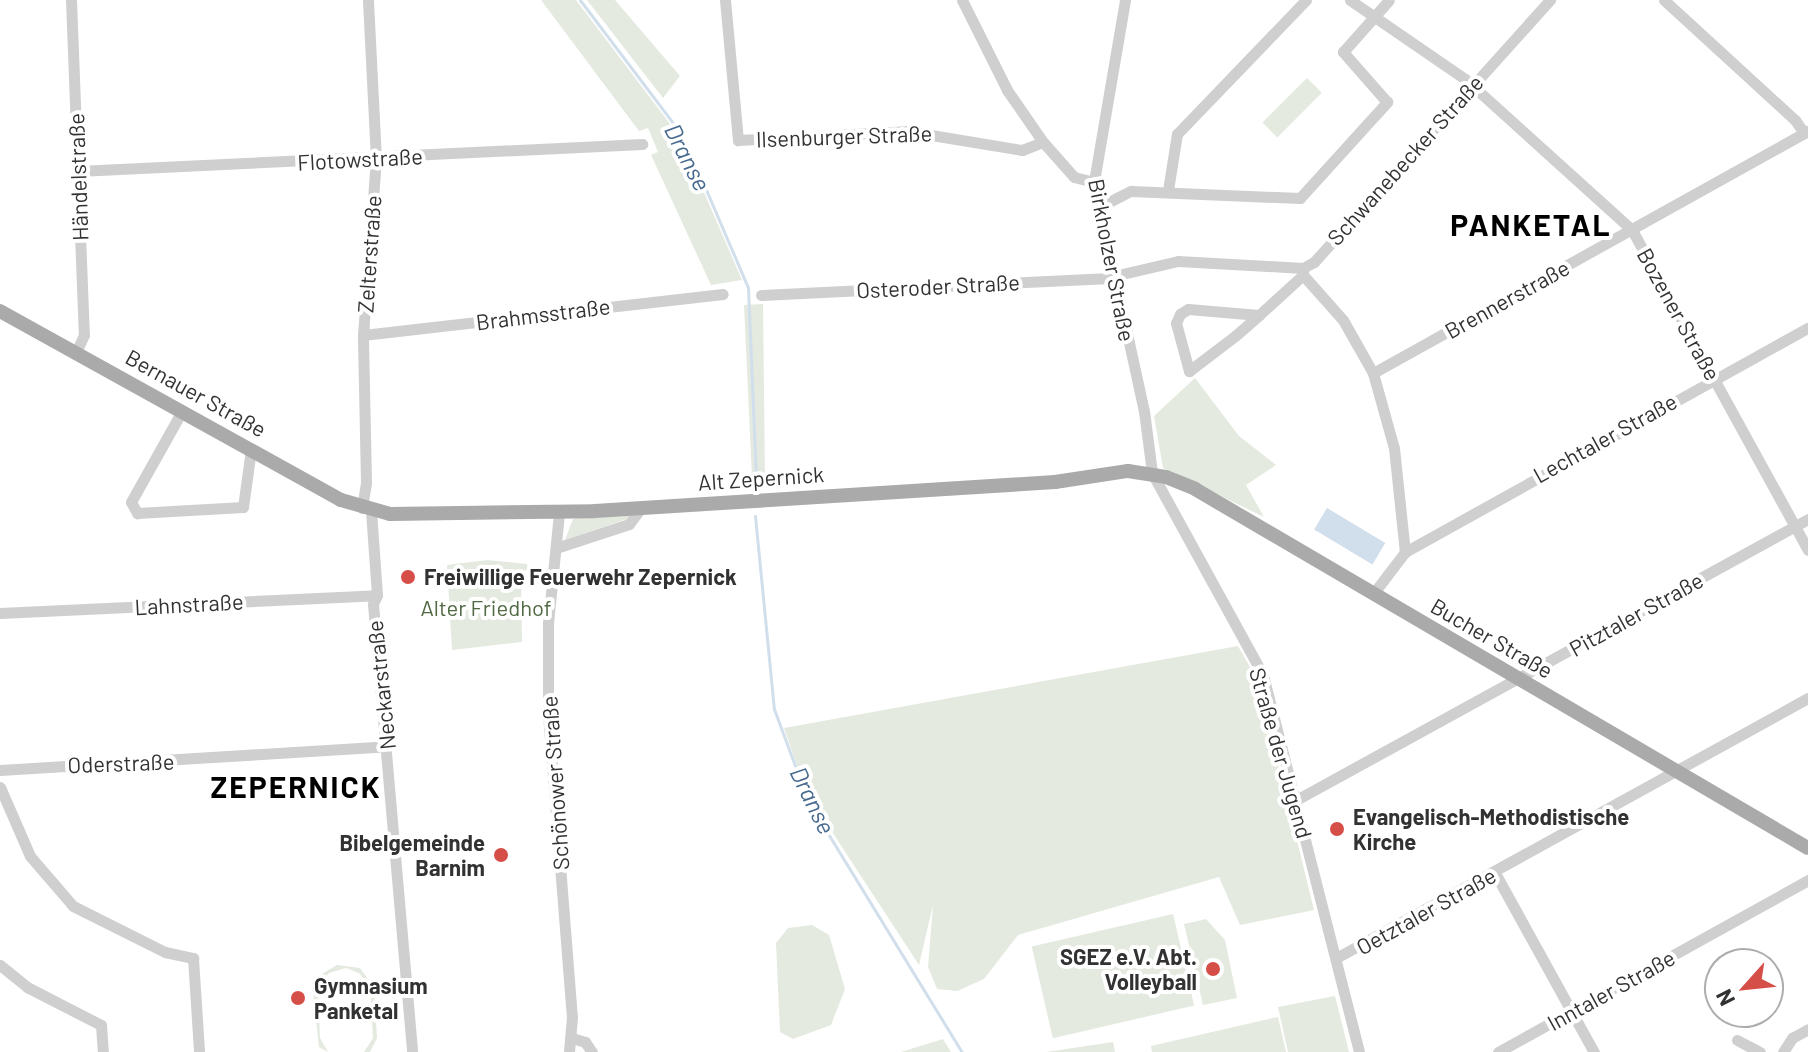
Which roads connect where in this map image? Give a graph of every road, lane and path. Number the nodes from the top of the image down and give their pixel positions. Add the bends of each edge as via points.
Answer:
1 (71, 0) edge
2 (368, 0) edge
3 (725, 0) edge
4 (962, 0) edge
5 (1125, 0) edge
6 (1306, 0) edge
7 (1350, 0) edge
8 (1389, 0) edge
9 (1550, 0) edge
10 (1664, 0) edge
11 (1373, 15) junction
12 (1473, 85) junction
13 (1806, 132) edge
14 (1043, 142) junction
15 (642, 144) dead end
16 (376, 159) junction
17 (78, 171) junction
18 (1094, 182) junction
19 (1168, 190) junction
20 (1099, 207) junction
21 (1632, 230) junction
22 (1303, 271) junction
23 (1115, 276) junction
24 (723, 294) dead end
25 (761, 295) dead end
26 (0, 311) edge
27 (1259, 315) junction
28 (1808, 328) edge
29 (363, 335) junction
30 (76, 352) junction
31 (1373, 373) junction
32 (1715, 379) junction
33 (182, 411) junction
34 (251, 449) junction
35 (1152, 473) junction
36 (642, 507) junction
37 (366, 509) junction
38 (559, 513) junction
39 (1808, 519) edge
40 (1795, 526) junction
41 (556, 548) junction
42 (1808, 550) edge
43 (1405, 552) junction
44 (1373, 594) junction
45 (377, 595) junction
46 (0, 613) edge
47 (1518, 679) junction
48 (1808, 698) edge
49 (387, 746) junction
50 (0, 770) edge
51 (1677, 771) junction
52 (0, 787) edge
53 (1296, 800) junction
54 (1808, 848) edge
55 (1495, 873) junction
56 (1808, 880) edge
57 (1336, 958) junction
58 (0, 965) edge
59 (1572, 1012) junction
60 (1808, 1029) edge
61 (572, 1038) junction
62 (1737, 1040) dead end
63 (103, 1052) edge
64 (199, 1052) edge
65 (412, 1052) edge
66 (569, 1052) edge
67 (592, 1052) edge
68 (1359, 1052) edge
69 (1498, 1052) edge
70 (1594, 1052) edge
71 (1760, 1052) edge
72 (1783, 1052) edge

1 - 17 street, Händelstraße
2 - 16 street, Zelterstraße
3 - 14 street, Ilsenburger Straße via 738,140 907,131 1022,150
4 - 14 street via 1007,90
5 - 18 street, Birkholzer Straße
6 - 19 street via 1177,134
7 - 11 street, Bozener Straße
8 - 11 street
9 - 12 street, Schwanebecker Straße
10 - 13 street
11 - 12 street, Bozener Straße
11 - 19 street via 1343,52 1387,102 1300,198
12 - 21 street, Bozener Straße
12 - 22 street, Schwanebecker Straße
13 - 21 street, Brennerstraße
14 - 18 street via 1074,177
15 - 16 street, Flotowstraße
16 - 17 street, Flotowstraße
16 - 29 street, Zelterstraße
17 - 30 street, Händelstraße via 84,335
18 - 20 street, Birkholzer Straße
19 - 20 street via 1131,191
20 - 23 street, Birkholzer Straße
21 - 31 street, Brennerstraße
21 - 32 street, Bozener Straße
22 - 23 street, Osteroder Straße via 1178,261
22 - 27 street, Schwanebecker Straße
22 - 31 street via 1343,320
23 - 25 street, Osteroder Straße
23 - 35 street, Birkholzer Straße
24 - 29 street, Brahmsstraße
26 - 30 main road, Bernauer Straße
27 - 27 street, Schwanebecker Straße via 1235,336 1189,371 1176,323 1180,314 1188,309
28 - 32 street, Lechtaler Straße
29 - 37 street, Zelterstraße
30 - 33 main road, Bernauer Straße
31 - 43 street via 1394,448
32 - 40 street, Bozener Straße
32 - 43 street, Lechtaler Straße
33 - 34 main road, Bernauer Straße
33 - 34 street via 131,502 137,513 243,507
34 - 37 main road, Bernauer Straße
35 - 36 main road, Alt Zepernick
35 - 44 main road, Bucher Straße via 1195,489
35 - 53 street, Straße der Jugend via 1263,675
36 - 38 main road, Alt Zepernick
36 - 41 street via 629,524
37 - 38 main road, Alt Zepernick
37 - 45 street, Neckarstraße
38 - 41 street, Schönower Straße
39 - 40 street, Pitztaler Straße
40 - 42 street, Bozener Straße
40 - 47 street, Pitztaler Straße
41 - 61 street, Schönower Straße via 548,624 548,713
43 - 44 street
44 - 47 main road, Bucher Straße
45 - 46 street, Lahnstraße
45 - 49 street, Neckarstraße via 373,604
47 - 51 main road, Bucher Straße
47 - 53 street, Pitztaler Straße
48 - 51 street, Oetztaler Straße
49 - 50 street, Oderstraße
49 - 65 street, Neckarstraße
51 - 54 main road, Bucher Straße
51 - 55 street, Oetztaler Straße
52 - 64 street via 30,856 73,906 165,952 193,958
53 - 57 street, Straße der Jugend
55 - 57 street, Oetztaler Straße
55 - 59 street
56 - 59 street, Inntaler Straße
57 - 68 street, Straße der Jugend
58 - 63 street via 39,995 101,1025
59 - 69 street, Inntaler Straße
59 - 70 street
60 - 72 street via 1792,1038
61 - 66 street, Schönower Straße
61 - 67 street via 585,1042
62 - 71 street

